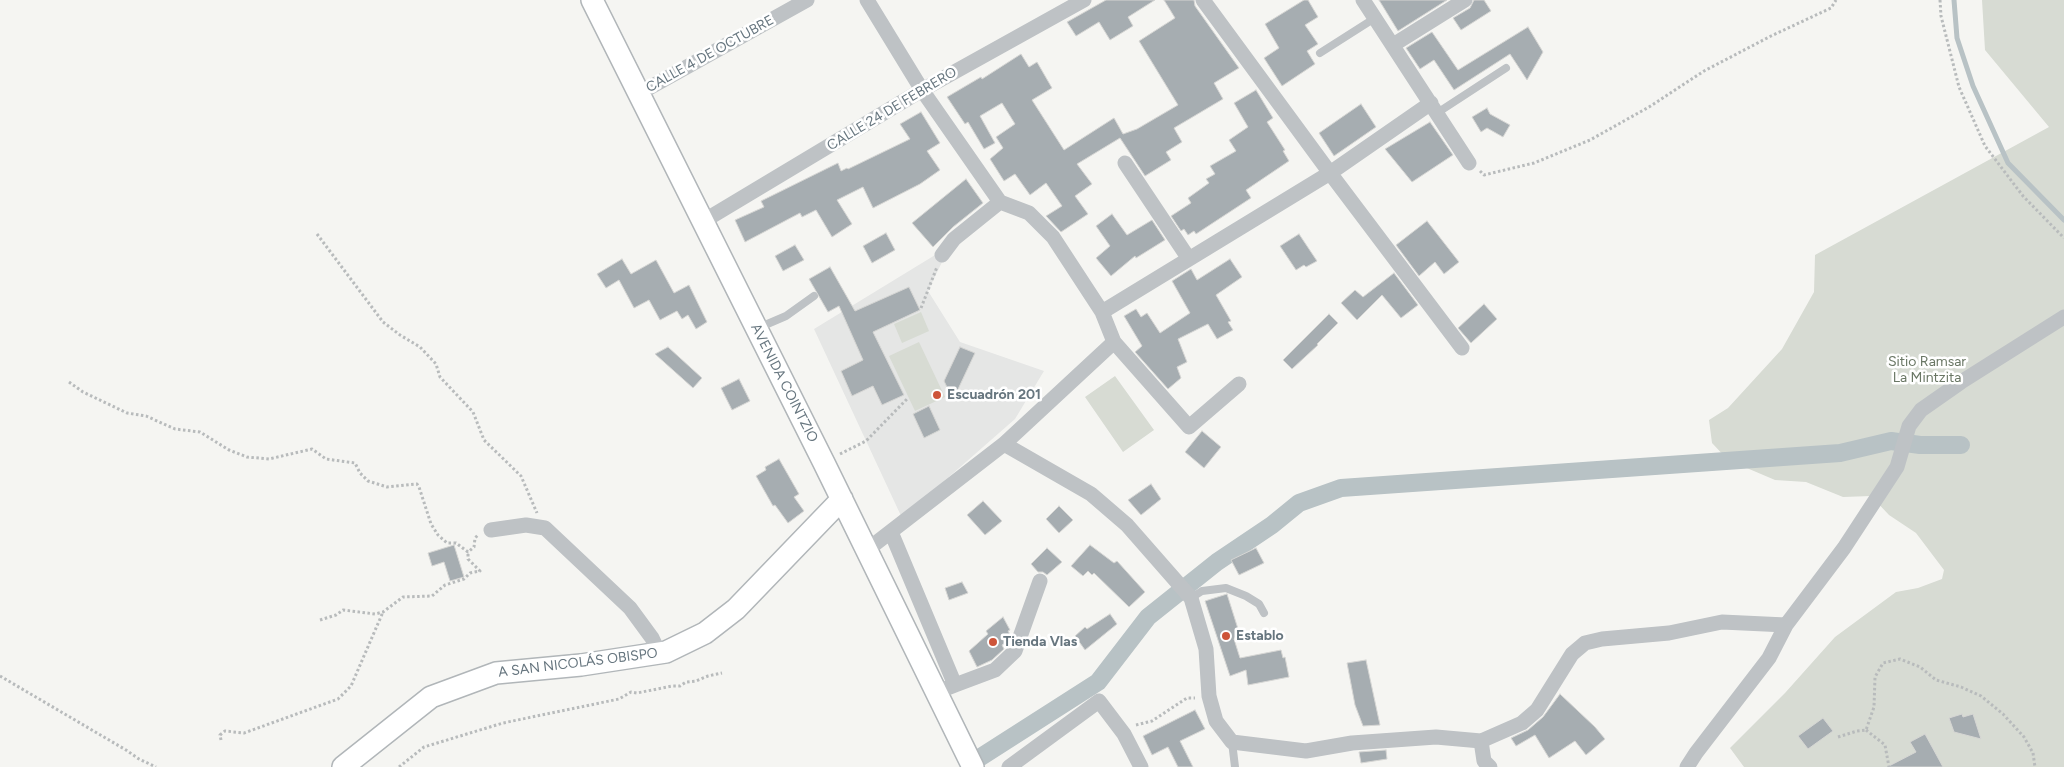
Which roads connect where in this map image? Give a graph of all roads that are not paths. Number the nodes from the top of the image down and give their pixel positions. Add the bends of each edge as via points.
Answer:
1 (592, 0) edge
2 (807, 0) edge
3 (867, 0) edge
4 (1084, 0) edge
5 (1203, 0) edge
6 (1363, 0) edge
7 (1465, 0) edge
8 (1374, 18) junction
9 (1393, 45) junction
10 (1320, 54) dead end
11 (1506, 68) dead end
12 (922, 90) junction
13 (640, 94) junction
14 (1434, 108) junction
15 (1470, 162) road end
16 (1125, 164) dead end
17 (1330, 173) junction
18 (1000, 202) junction
19 (702, 222) junction
20 (942, 255) road end
21 (1189, 259) junction
22 (814, 296) dead end
23 (1102, 312) junction
24 (2064, 317) edge
25 (756, 328) junction
26 (1114, 342) junction
27 (1462, 348) dead end
28 (1239, 384) dead end
29 (1004, 444) junction
30 (842, 499) junction
31 (491, 530) road end
32 (891, 532) junction
33 (867, 550) junction
34 (1040, 581) dead end
35 (1186, 593) junction
36 (1264, 613) dead end
37 (1786, 626) junction
38 (659, 653) junction
39 (946, 689) junction
40 (1481, 740) junction
41 (1232, 742) junction
42 (344, 767) edge
43 (973, 767) edge
44 (1009, 767) edge
45 (1141, 767) edge
46 (1236, 767) edge
47 (1490, 767) edge
48 (1687, 767) edge

1 - 13 main road, AVENIDA COINTZIO
2 - 13 street, CALLE 4 DE OCTUBRE
3 - 12 street
4 - 12 street, CALLE 24 DE FEBRERO
5 - 17 street
6 - 8 street
7 - 9 street
8 - 9 street
8 - 10 lane
9 - 14 street
11 - 14 lane
12 - 18 street
12 - 19 street, CALLE 24 DE FEBRERO
13 - 19 main road, AVENIDA COINTZIO
14 - 15 street
14 - 17 street
16 - 21 street
17 - 21 street
17 - 27 street
18 - 20 street via 954,239
18 - 23 street via 1029,212 1054,237
19 - 25 main road, AVENIDA COINTZIO
21 - 23 street
22 - 25 lane via 786,316
23 - 26 street
24 - 37 street via 1921,410 1909,426 1897,467 1844,548
25 - 30 main road, AVENIDA COINTZIO
26 - 28 street via 1189,427
26 - 29 street
29 - 32 street
29 - 35 street via 1091,494 1127,526
30 - 33 main road, AVENIDA COINTZIO
30 - 38 main road, A SAN NICOLÁS OBISPO via 736,609 705,633
31 - 38 street via 526,524 546,528 630,608
32 - 33 street
32 - 39 street
33 - 39 main road, AVENIDA COINTZIO
34 - 39 street via 1015,651 995,670
35 - 36 lane via 1226,588 1246,596
35 - 41 street via 1206,649 1209,696 1216,721
37 - 40 street via 1722,622 1669,633 1585,643 1572,654 1537,710 1522,723
37 - 48 street via 1769,658
38 - 42 main road, A SAN NICOLÁS OBISPO via 496,673 431,697
39 - 43 main road, AVENIDA COINTZIO
40 - 41 street via 1436,737 1352,743 1306,751
40 - 47 street via 1484,761
41 - 46 lane
44 - 45 street via 1099,701 1124,734

